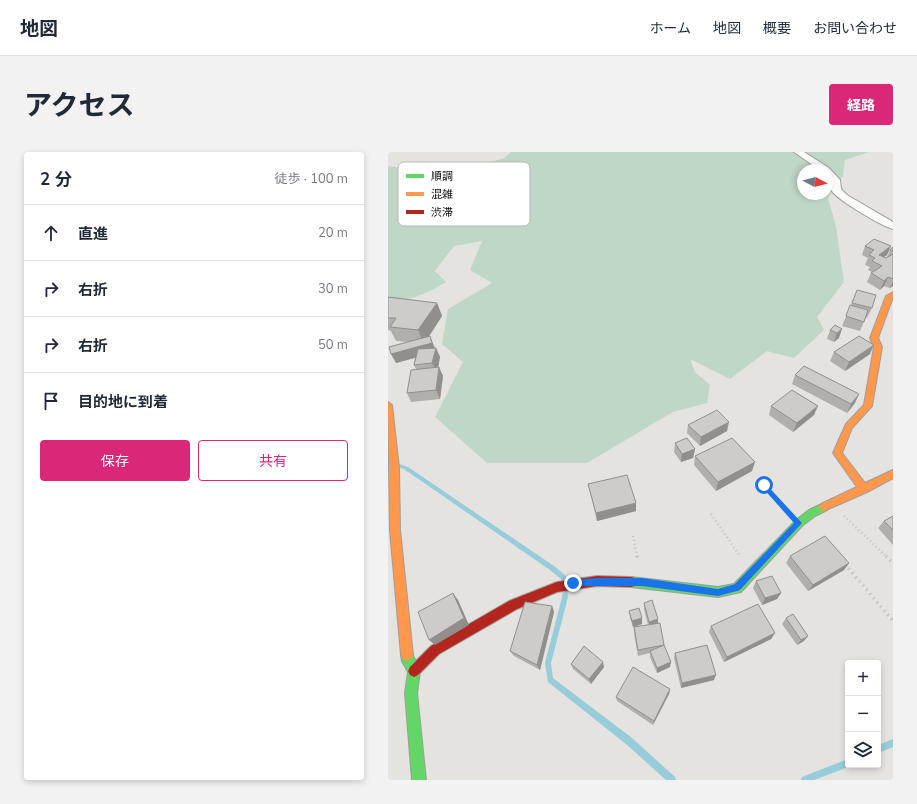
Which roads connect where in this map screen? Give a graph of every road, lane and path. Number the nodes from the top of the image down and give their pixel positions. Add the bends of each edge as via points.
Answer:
1 (798, 152) edge
2 (817, 164) edge
3 (833, 178) edge
4 (893, 226) edge
5 (893, 294) edge
6 (388, 405) edge
7 (393, 467) edge
8 (893, 474) edge
9 (764, 485) dead end
10 (864, 489) junction
11 (831, 504) junction
12 (711, 514) dead end
13 (799, 523) junction
14 (633, 536) dead end
15 (843, 561) edge
16 (893, 563) edge
17 (752, 573) junction
18 (642, 582) junction
19 (893, 621) edge
20 (414, 671) junction
21 (419, 780) edge

1 - 2 street
3 - 4 street via 836,190 843,198
5 - 10 street via 889,296 874,338 878,347 868,406 849,426 837,453
6 - 7 street
7 - 20 street via 395,530 408,661
8 - 10 street
9 - 13 path
10 - 11 street
11 - 13 street
11 - 16 path
12 - 17 path
13 - 17 street
14 - 18 path
15 - 19 path
17 - 18 street via 737,588 718,592
18 - 20 street via 597,581 557,586 513,605 435,650
20 - 21 street via 411,693

